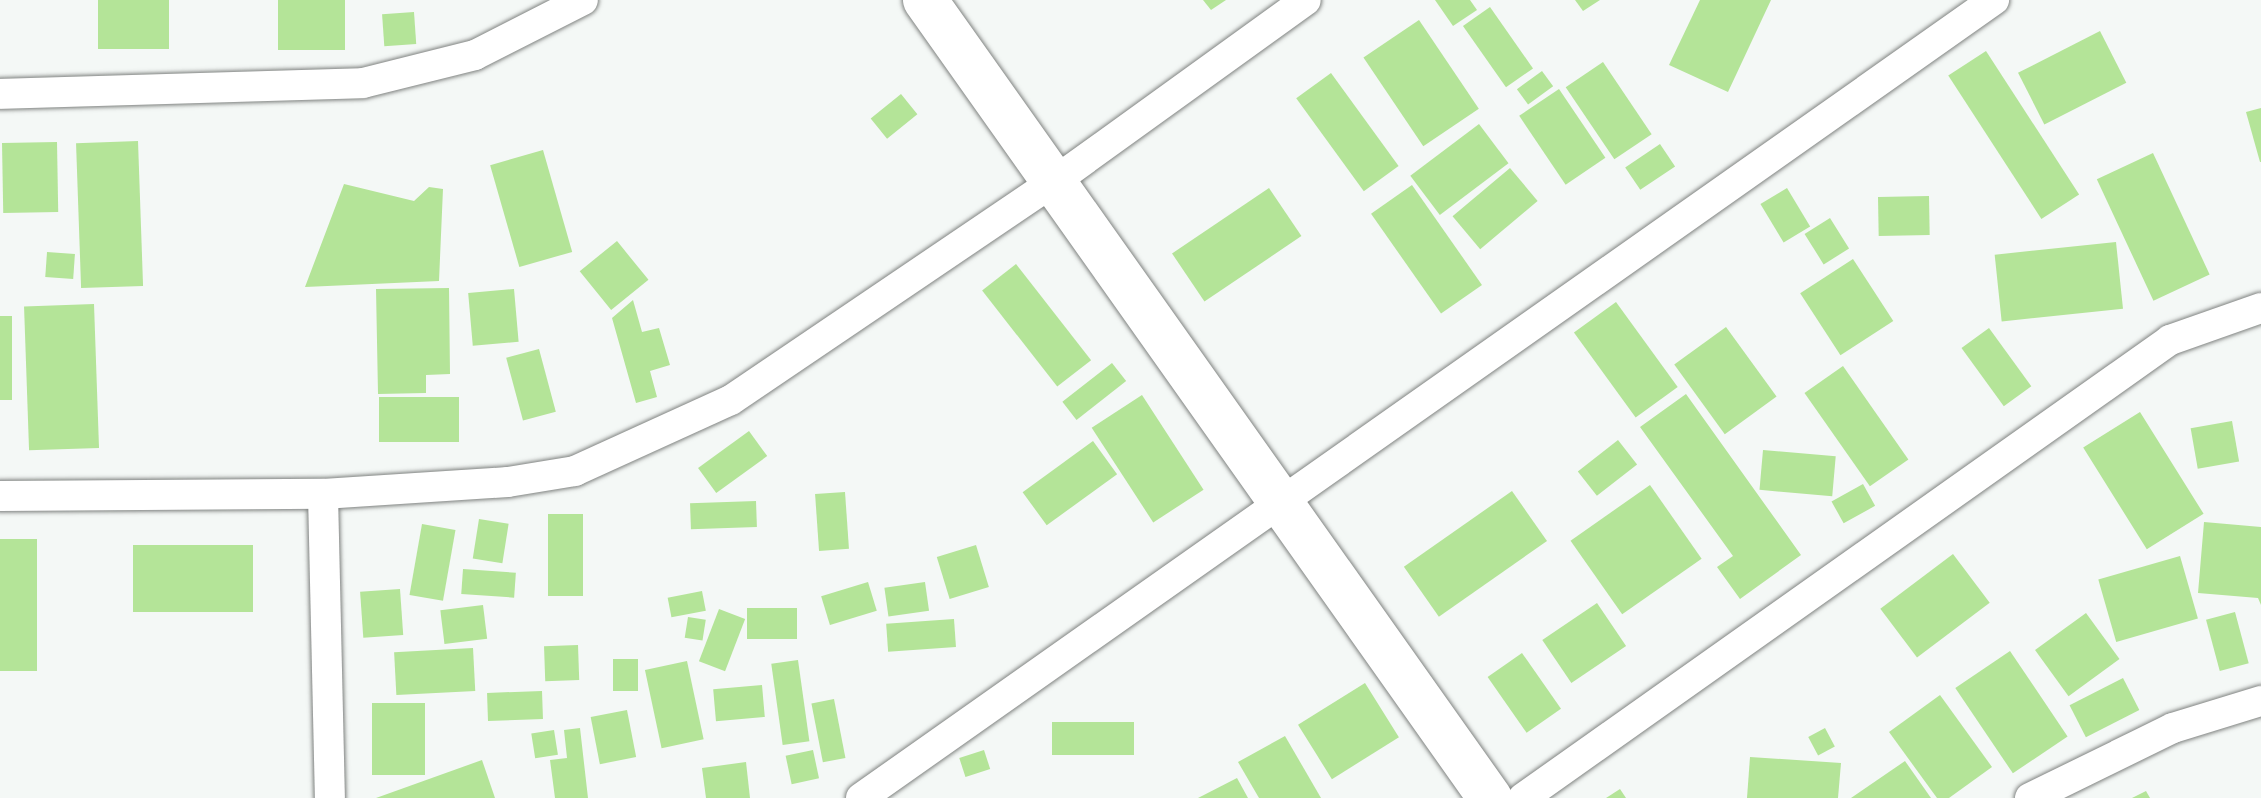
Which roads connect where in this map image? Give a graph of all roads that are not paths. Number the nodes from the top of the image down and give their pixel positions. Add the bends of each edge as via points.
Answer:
1 (583, 0) edge
2 (925, 0) edge
3 (1306, 0) edge
4 (1994, 0) edge
5 (0, 94) edge
6 (1055, 181) junction
7 (2261, 308) edge
8 (323, 494) junction
9 (0, 496) edge
10 (1282, 502) junction
11 (2261, 701) edge
12 (330, 798) edge
13 (861, 798) edge
14 (1490, 798) edge
15 (1523, 798) edge
16 (2030, 798) edge

1 - 5 street via 475,55 363,83
2 - 6 street
3 - 6 street
4 - 10 street
6 - 8 street via 731,400 655,438 575,471 508,482
6 - 10 street
7 - 15 street via 2158,348
8 - 9 street
8 - 12 street
10 - 13 street
10 - 14 street
11 - 16 street via 2173,728

